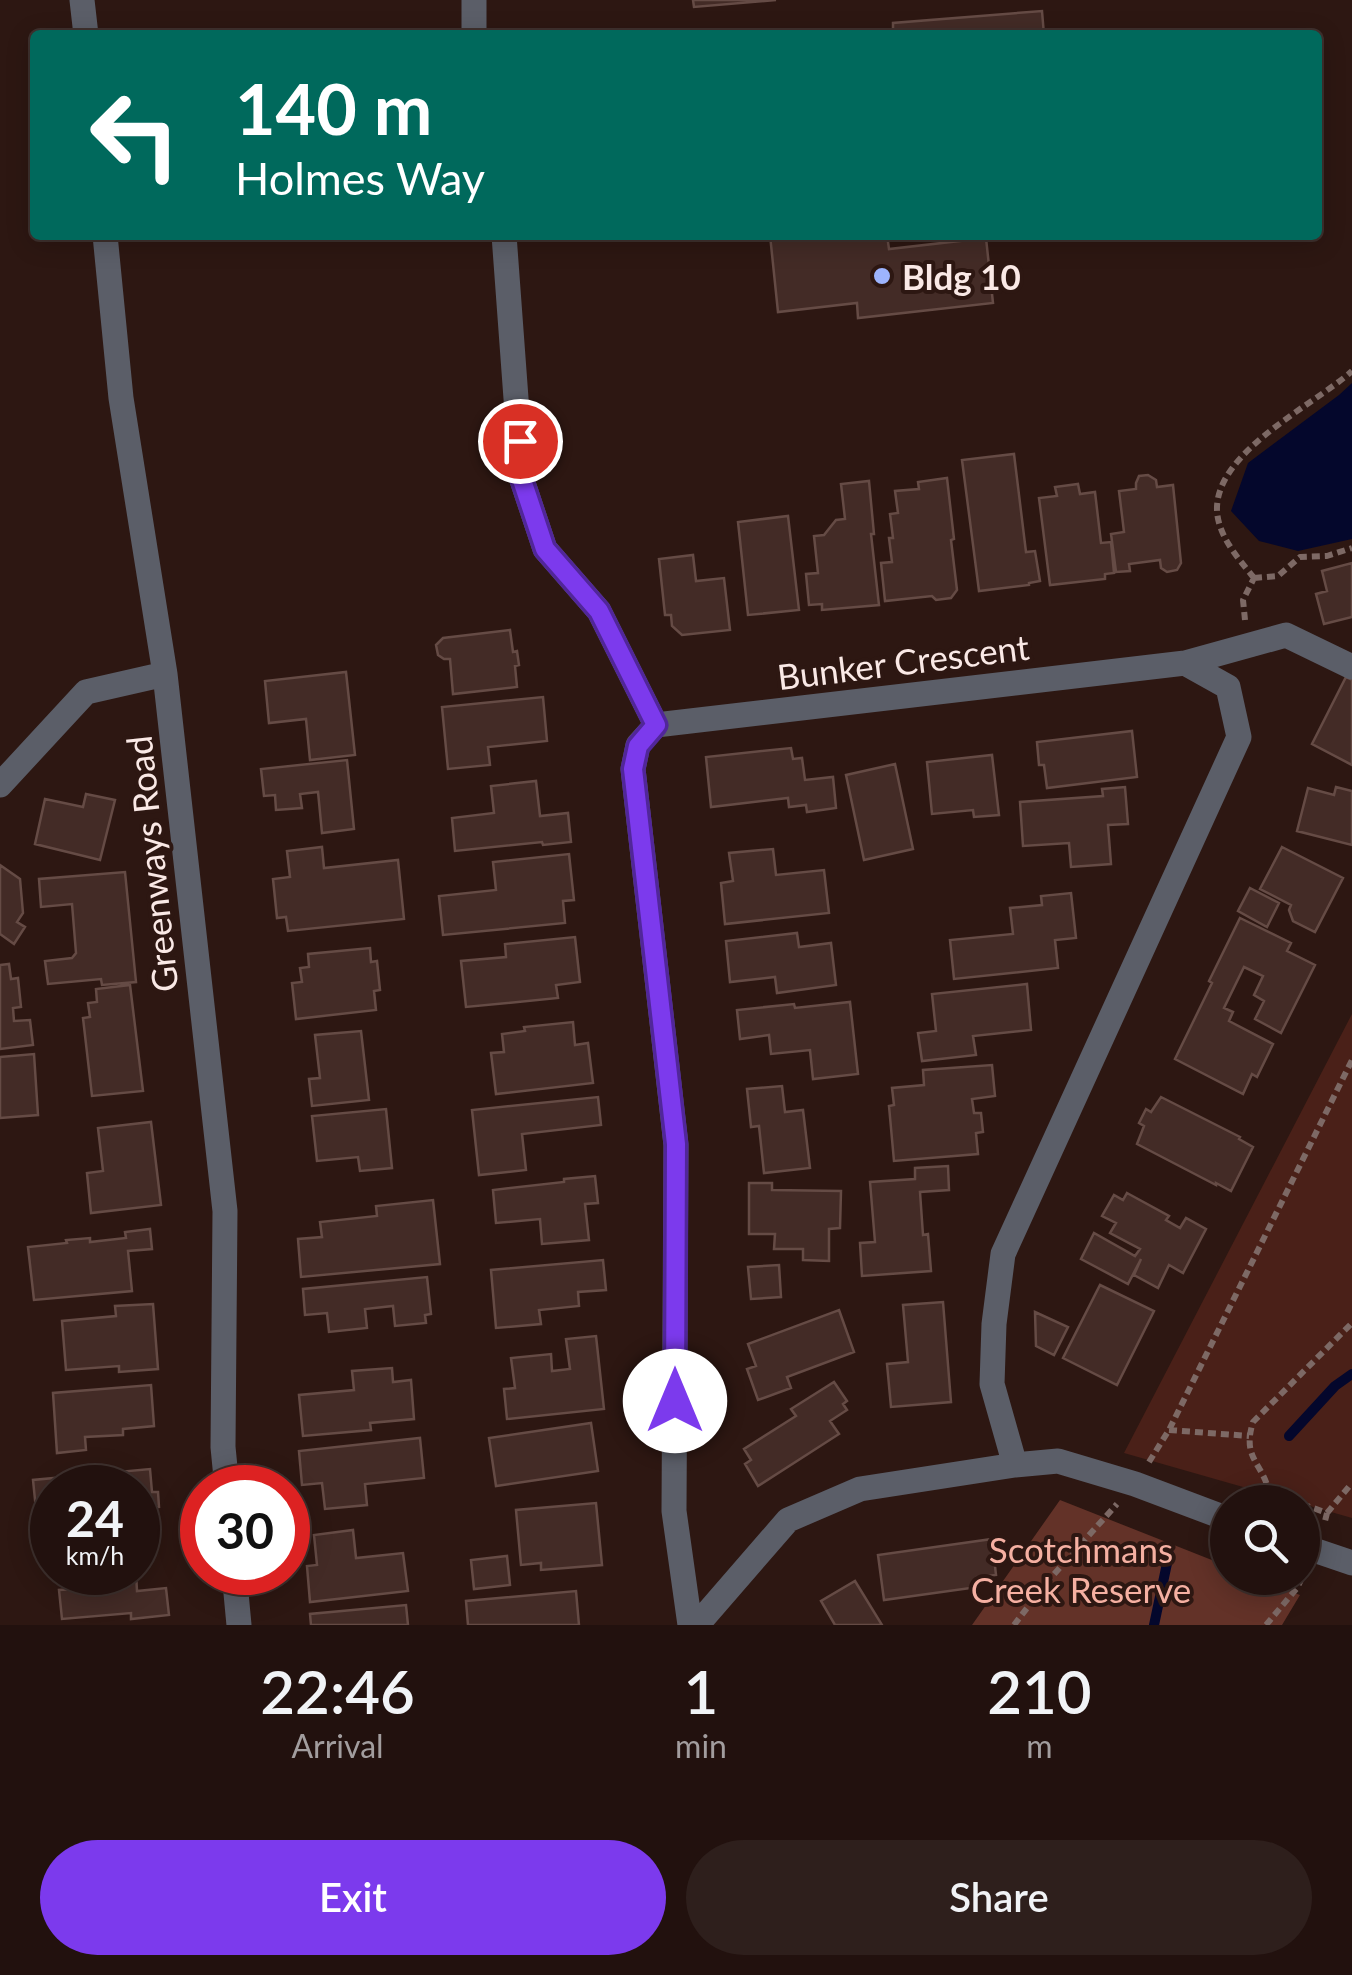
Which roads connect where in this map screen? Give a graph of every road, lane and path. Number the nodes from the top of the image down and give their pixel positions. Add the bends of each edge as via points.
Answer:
1 (82, 0) edge
2 (474, 0) edge
3 (85, 30) edge
4 (474, 30) edge
5 (105, 240) edge
6 (504, 240) edge
7 (1352, 370) edge
8 (1352, 548) edge
9 (1254, 578) junction
10 (1247, 646) junction
11 (1185, 663) junction
12 (1352, 667) edge
13 (165, 674) junction
14 (656, 725) junction
15 (0, 785) edge
16 (1352, 1060) edge
17 (1352, 1324) edge
18 (1169, 1430) junction
19 (1249, 1436) junction
20 (225, 1465) edge
21 (1015, 1465) junction
22 (1352, 1483) edge
23 (1135, 1484) junction
24 (1267, 1485) edge
25 (1210, 1511) edge
26 (1327, 1513) dead end
27 (1320, 1552) edge
28 (1352, 1564) edge
29 (236, 1595) edge
30 (1290, 1595) edge
31 (239, 1625) edge
32 (690, 1625) edge
33 (697, 1625) edge
34 (1014, 1625) edge
35 (1266, 1625) edge

1 - 3 street
2 - 4 street
5 - 13 street, Greenways Road via 121,398
6 - 14 street via 522,480 545,549 599,611
7 - 9 path via 1236,461 1218,490 1219,525
8 - 9 path via 1300,556 1278,576
9 - 10 path via 1243,600
10 - 11 street, Bunker Crescent
10 - 12 street, Bunker Crescent via 1286,635
11 - 14 street, Bunker Crescent
11 - 21 street via 1228,688 1238,738 1003,1254 992,1384
13 - 15 street via 86,692
13 - 20 street, Greenways Road via 225,1211
14 - 32 street via 638,746 633,769 676,1144 674,1511
16 - 18 path
17 - 19 path via 1253,1422
18 - 19 path
18 - 23 path
19 - 24 path
21 - 23 street via 1058,1461
21 - 33 street via 860,1490 788,1520
22 - 26 path
23 - 25 street
23 - 34 path
27 - 28 street
29 - 31 street
30 - 35 path

